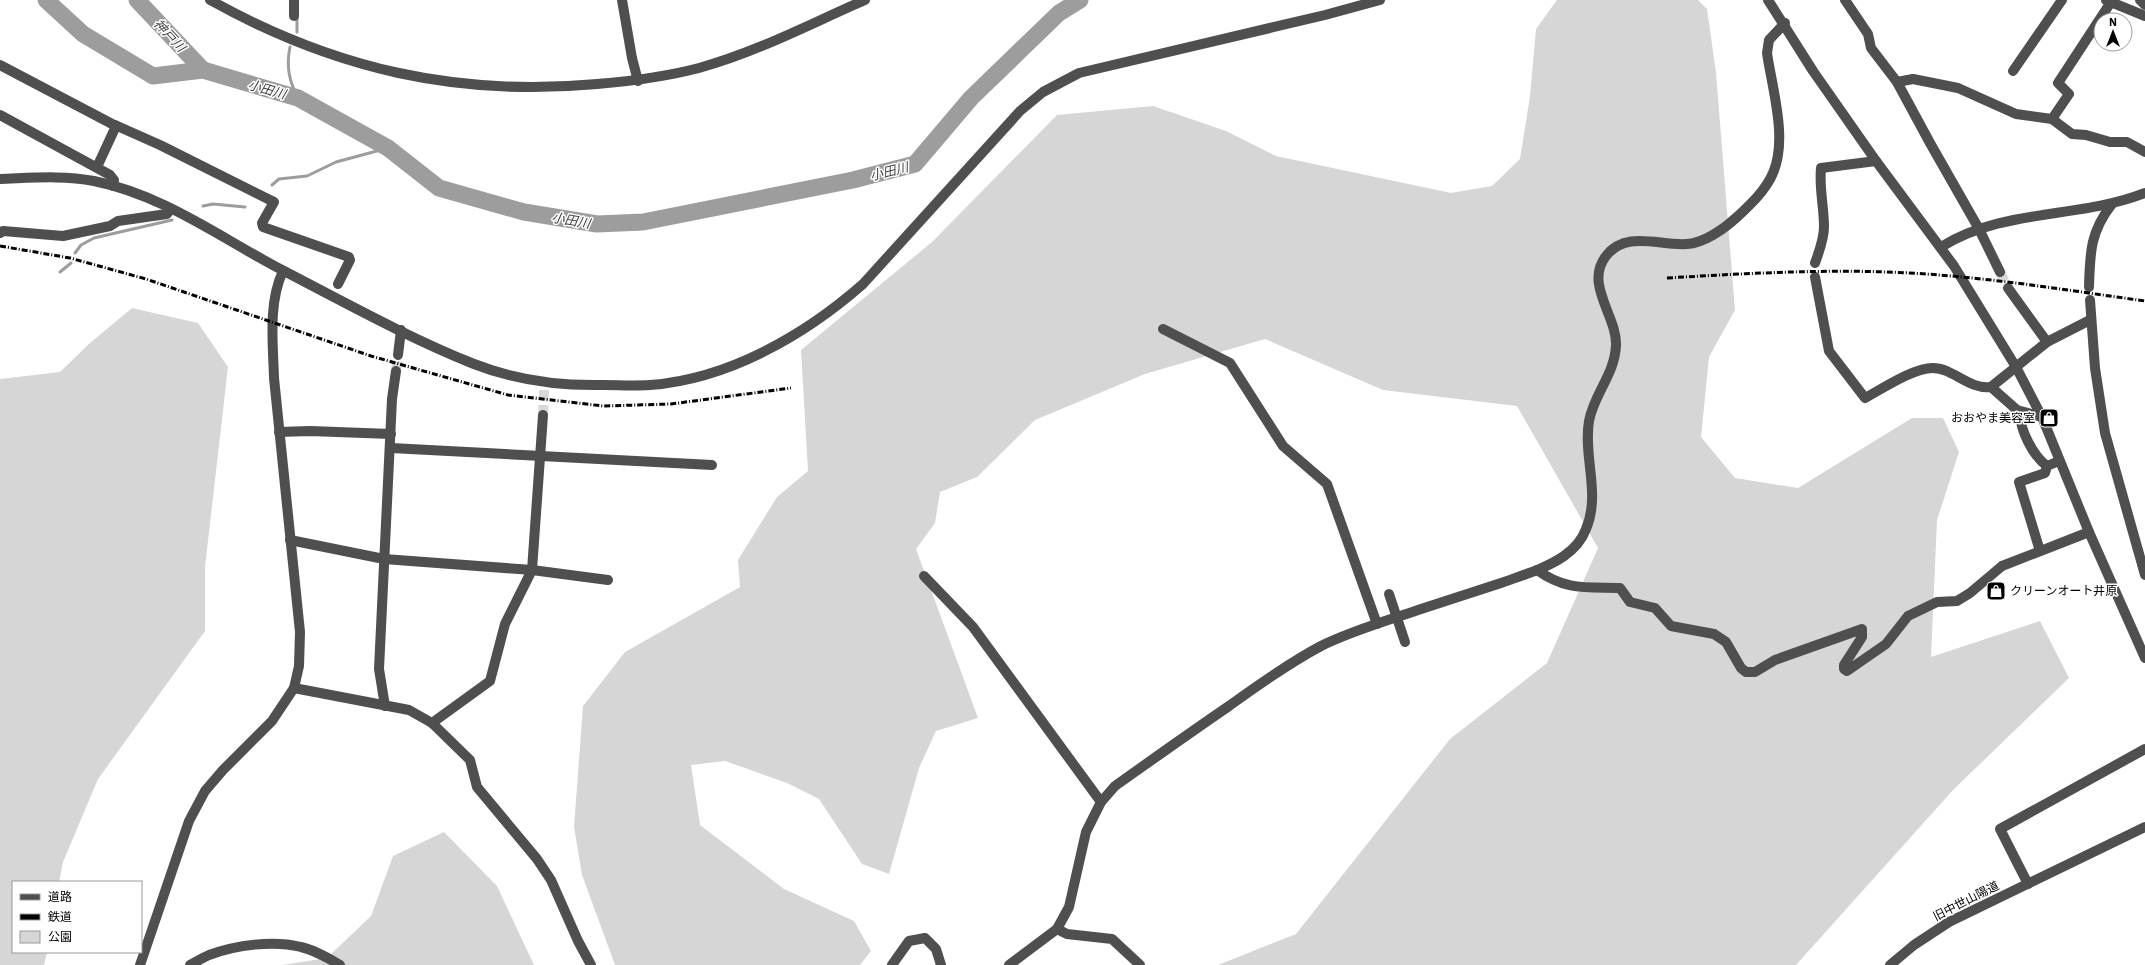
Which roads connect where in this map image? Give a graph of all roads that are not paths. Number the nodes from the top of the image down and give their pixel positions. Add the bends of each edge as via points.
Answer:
1 (210, 0) edge
2 (294, 0) edge
3 (622, 0) edge
4 (864, 0) edge
5 (1380, 0) edge
6 (1768, 0) edge
7 (2062, 0) edge
8 (2140, 0) edge
9 (2109, 1) edge
10 (854, 2) edge
11 (1851, 2) edge
12 (2145, 5) edge
13 (294, 16) dead end
14 (2145, 16) edge
15 (1784, 23) junction
16 (0, 65) edge
17 (2013, 71) dead end
18 (638, 80) junction
19 (1897, 82) junction
20 (0, 115) edge
21 (2052, 119) junction
22 (116, 126) junction
23 (2145, 152) edge
24 (1876, 161) junction
25 (97, 167) junction
26 (0, 179) edge
27 (113, 186) junction
28 (2145, 193) edge
29 (2112, 204) junction
30 (171, 209) junction
31 (1979, 229) junction
32 (0, 233) edge
33 (1941, 247) junction
34 (1815, 263) dead end
35 (283, 271) junction
36 (2000, 272) tunnel mouth
37 (1815, 277) dead end
38 (338, 284) dead end
39 (2089, 287) dead end
40 (2008, 288) tunnel mouth
41 (2090, 300) dead end
42 (2090, 320) junction
43 (1164, 329) dead end
44 (401, 330) junction
45 (2047, 342) junction
46 (398, 355) tunnel mouth
47 (2016, 366) junction
48 (396, 371) tunnel mouth
49 (1991, 387) junction
50 (2021, 412) junction
51 (543, 415) tunnel mouth
52 (2042, 417) junction
53 (279, 432) junction
54 (391, 434) junction
55 (391, 448) junction
56 (541, 457) junction
57 (2059, 461) junction
58 (712, 465) dead end
59 (2047, 466) junction
60 (2089, 532) junction
61 (290, 540) junction
62 (2040, 551) junction
63 (384, 559) junction
64 (532, 570) junction
65 (1537, 570) junction
66 (2145, 575) edge
67 (924, 576) dead end
68 (608, 580) dead end
69 (1389, 594) dead end
70 (1377, 624) junction
71 (1405, 642) dead end
72 (2145, 658) edge
73 (294, 688) junction
74 (385, 706) junction
75 (432, 723) junction
76 (2145, 749) edge
77 (1101, 802) junction
78 (2145, 827) edge
79 (2028, 884) junction
80 (1057, 928) junction
81 (200, 963) edge
82 (140, 965) edge
83 (190, 965) edge
84 (340, 965) edge
85 (591, 965) edge
86 (892, 965) edge
87 (941, 965) edge
88 (1009, 965) edge
89 (1140, 965) edge
90 (1890, 965) edge

1 - 18 street via 258,25 308,45 410,76 455,84 534,88
2 - 13 street
3 - 18 street
4 - 10 street
5 - 44 street via 1079,73 1043,92 1020,111 863,284 834,309 797,333 750,358 702,376 651,385 544,387 475,364
6 - 15 street
7 - 17 street
8 - 12 street
9 - 14 street
9 - 21 street via 2058,83 2069,94
10 - 18 street via 793,34 739,55 700,68
11 - 19 street via 1851,11 1868,34 1870,48
15 - 24 street via 1813,71
15 - 65 street via 1769,40 1767,53 1779,149 1773,174 1761,192 1731,222 1713,235 1690,244 1638,240 1623,243 1611,250 1602,260 1600,292 1616,342 1612,366 1590,419 1587,451 1592,508 1586,530 1576,546 1564,556
16 - 22 street
19 - 21 street via 1914,79 1938,83 1958,88 2016,114
19 - 31 street
20 - 25 street
21 - 23 street via 2072,134 2110,142 2127,142
22 - 25 street
22 - 38 street via 160,144 274,202 262,223 263,227 349,257 350,260
24 - 33 street
24 - 34 street via 1821,168 1819,186 1824,227 1822,244
25 - 27 street via 110,175 114,180
26 - 27 street via 69,178
27 - 30 street
28 - 29 street
29 - 31 street via 2034,215
29 - 39 street via 2094,232
30 - 32 street via 167,214 118,221 110,226 63,236 3,231
30 - 35 street
31 - 33 street via 1959,236
31 - 36 street
33 - 47 street
35 - 44 street
35 - 53 street via 275,289 273,336
37 - 49 street via 1829,351 1865,398 1915,372 1933,368 1982,388
40 - 45 street
41 - 42 street
42 - 45 street
42 - 66 street via 2105,433
43 - 70 street via 1230,363 1284,446 1327,484
44 - 46 street
45 - 47 street
47 - 49 street
47 - 52 street
48 - 54 street
49 - 50 street via 2004,401
50 - 52 street
50 - 59 street via 2023,432
51 - 56 street
52 - 57 street
53 - 54 street
53 - 61 street
54 - 55 street
55 - 56 street
55 - 63 street
56 - 58 street
56 - 64 street
57 - 59 street
57 - 60 street
59 - 62 street via 2045,473 2019,482
60 - 62 street
60 - 72 street
61 - 63 street
61 - 73 street via 300,632 299,666
62 - 65 street via 2002,566 1957,601 1937,602 1908,616 1886,644 1847,671 1844,665 1862,637 1862,629 1775,660 1755,672 1746,672 1720,637 1671,626 1655,608 1630,602 1620,588 1570,587 1549,579
63 - 64 street
63 - 74 street via 379,669
64 - 68 street
64 - 75 street via 505,624 490,681
65 - 70 street
67 - 77 street via 973,627
69 - 71 street
70 - 77 street via 1321,646 1258,685 1115,786
73 - 74 street
73 - 82 street via 272,721 222,770 205,791 189,821
74 - 75 street via 409,710
75 - 85 street via 470,760 477,787 537,859 551,880
76 - 79 street via 2000,829
77 - 80 street via 1086,832 1069,907
78 - 79 street, 旧中世山陽道
79 - 90 street, 旧中世山陽道 via 1949,922 1914,945
80 - 88 street
80 - 89 street via 1067,934 1112,939
81 - 83 street
81 - 84 street via 211,955 230,950 254,945 281,944 302,947 326,956
86 - 87 street via 909,941 925,938 936,948

